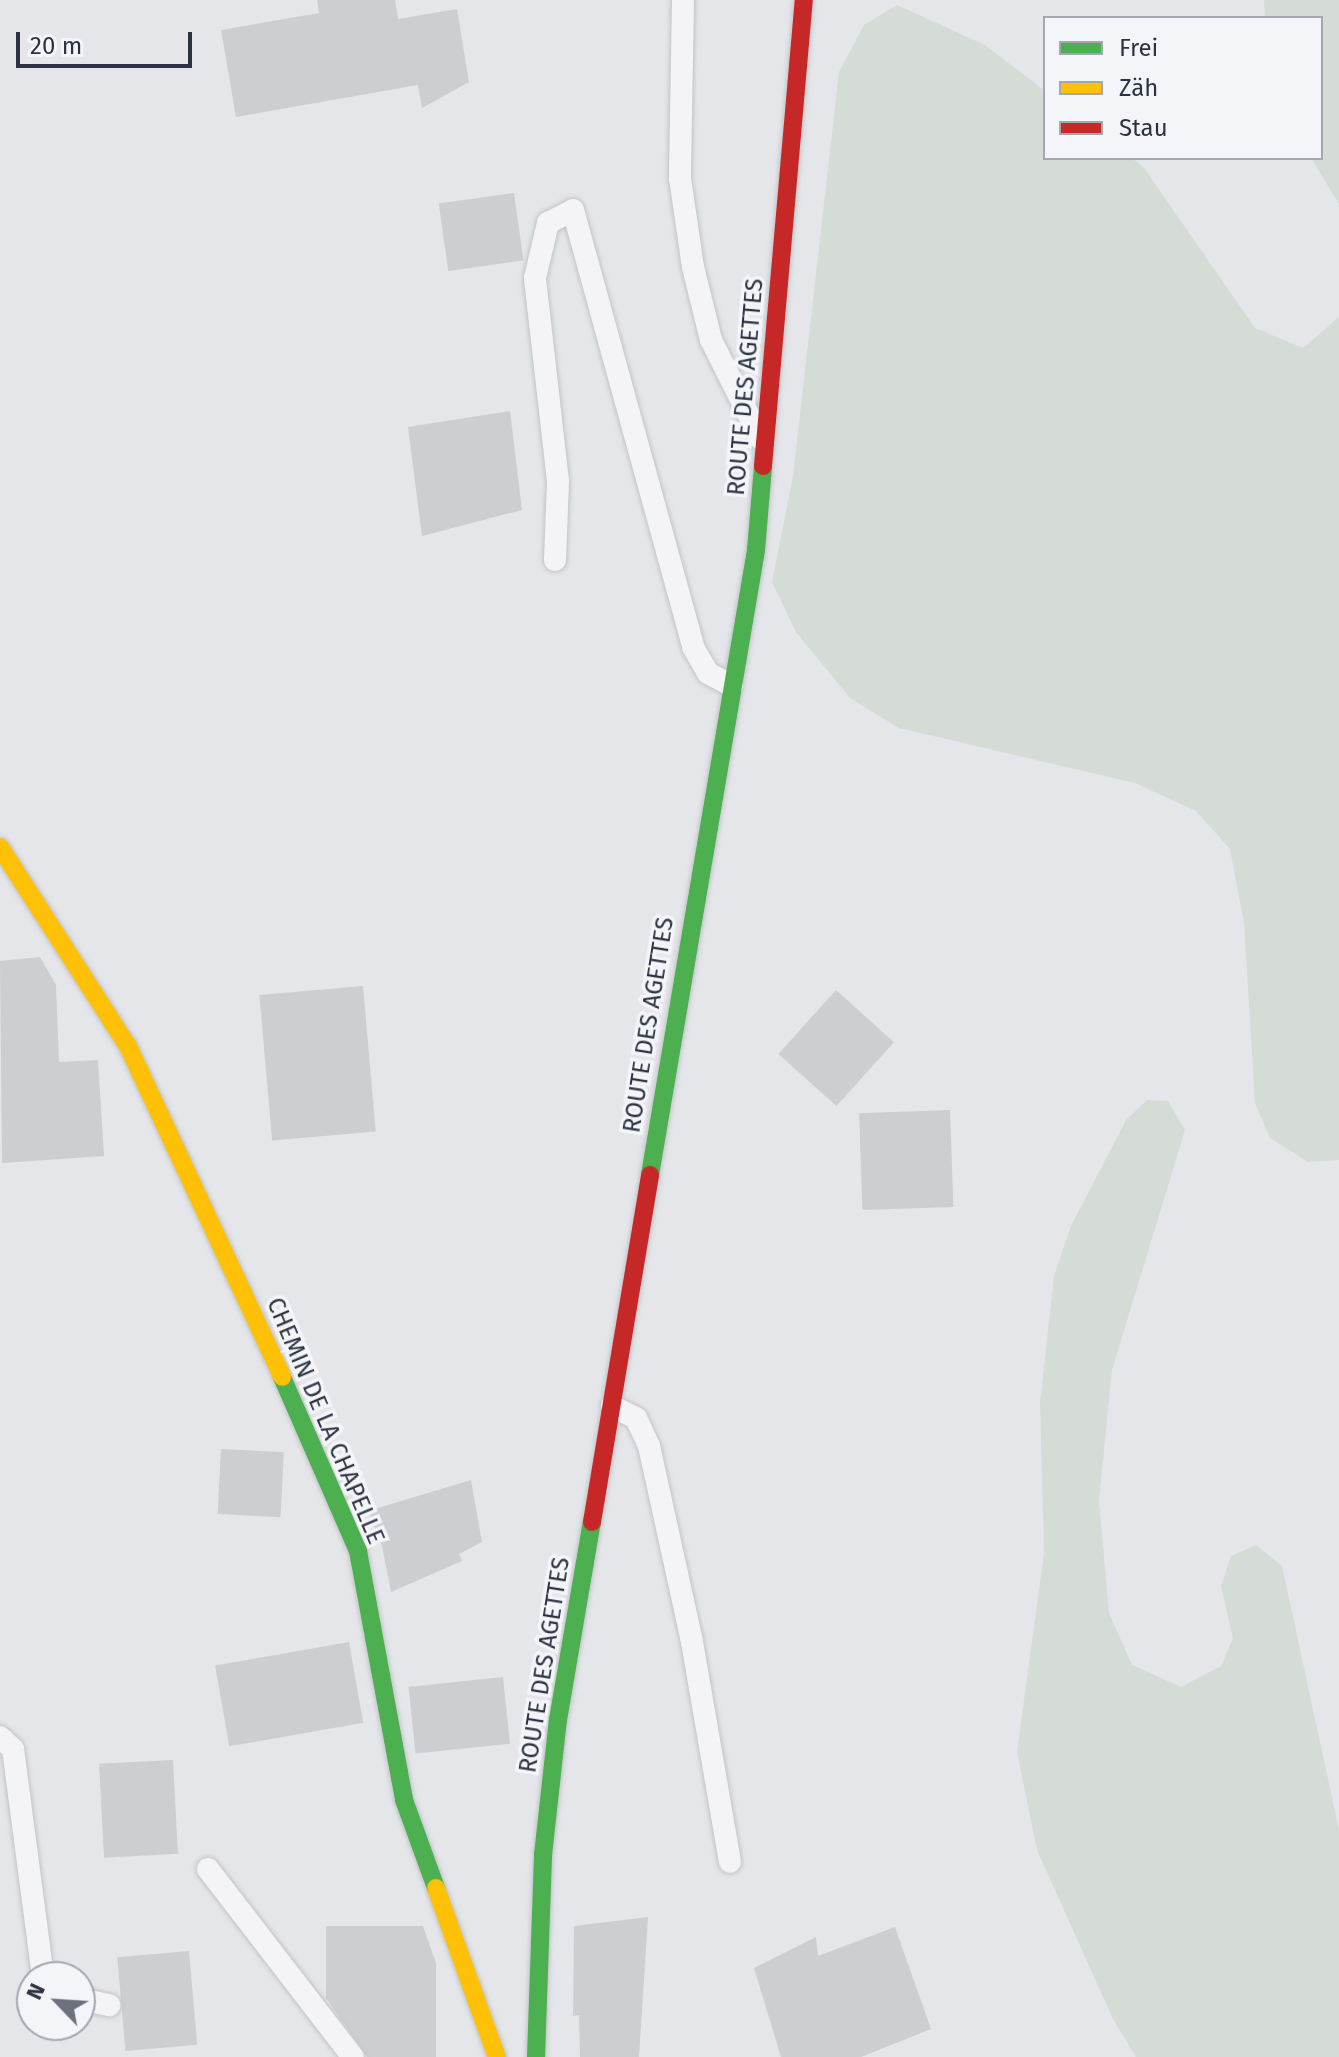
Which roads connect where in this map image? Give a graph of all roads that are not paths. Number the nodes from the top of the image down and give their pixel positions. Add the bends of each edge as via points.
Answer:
1 (683, 0) edge
2 (804, 0) edge
3 (766, 450) junction
4 (555, 560) dead end
5 (732, 686) junction
6 (0, 847) edge
7 (612, 1406) junction
8 (0, 1737) edge
9 (730, 1862) dead end
10 (208, 1869) dead end
11 (41, 1961) edge
12 (96, 2002) edge
13 (109, 2005) dead end
14 (353, 2057) edge
15 (497, 2057) edge
16 (536, 2057) edge

1 - 3 lane via 680,178 693,267 711,340
2 - 3 street, ROUTE DES AGETTES
3 - 5 street, ROUTE DES AGETTES
4 - 5 lane via 558,481 535,278 548,223 573,210 693,647 708,673
5 - 7 street, ROUTE DES AGETTES
6 - 15 street, CHEMIN DE LA CHAPELLE via 128,1046 229,1257 358,1551 404,1800
7 - 9 lane via 636,1418 649,1446 692,1642
7 - 16 street, ROUTE DES AGETTES via 549,1794 536,1966
8 - 11 lane via 13,1749
10 - 14 lane
12 - 13 lane

